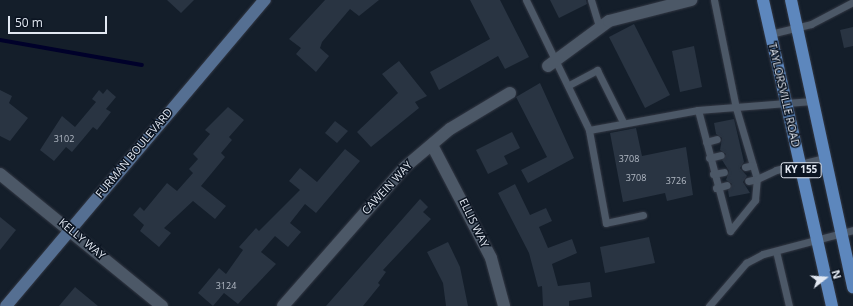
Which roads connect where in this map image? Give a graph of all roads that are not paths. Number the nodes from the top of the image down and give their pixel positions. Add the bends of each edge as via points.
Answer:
1 (262, 0) edge
2 (526, 0) edge
3 (591, 0) edge
4 (691, 0) edge
5 (714, 0) edge
6 (763, 0) edge
7 (791, 0) edge
8 (853, 2) edge
9 (599, 27) junction
10 (796, 29) junction
11 (770, 34) junction
12 (552, 63) junction
13 (569, 85) junction
14 (510, 93) dead end
15 (812, 101) junction
16 (788, 104) junction
17 (736, 108) junction
18 (698, 110) junction
19 (623, 122) junction
20 (589, 130) junction
21 (717, 139) dead end
22 (706, 142) junction
23 (432, 145) junction
24 (721, 155) dead end
25 (709, 158) junction
26 (824, 158) junction
27 (753, 165) junction
28 (800, 165) junction
29 (745, 167) dead end
30 (724, 172) dead end
31 (0, 174) edge
32 (713, 174) junction
33 (757, 180) junction
34 (748, 181) dead end
35 (726, 184) dead end
36 (716, 188) junction
37 (643, 215) dead end
38 (70, 229) junction
39 (848, 231) edge
40 (818, 239) junction
41 (776, 251) junction
42 (853, 287) edge
43 (6, 306) edge
44 (162, 306) edge
45 (283, 306) edge
46 (504, 306) edge
47 (709, 306) edge
48 (789, 306) edge
49 (832, 306) edge

1 - 38 street, FURMAN BOULEVARD
2 - 12 lane
3 - 9 lane
4 - 9 street via 619,16
5 - 17 lane
6 - 11 main road, TAYLORSVILLE ROAD / KY 155
7 - 10 main road, KY 155
8 - 10 lane
9 - 12 street
10 - 11 lane
10 - 15 main road, KY 155
11 - 16 main road, TAYLORSVILLE ROAD / KY 155
12 - 13 lane
13 - 19 lane via 597,70
13 - 20 lane
14 - 23 street, CAWEIN WAY via 450,130
15 - 16 lane
15 - 26 main road, KY 155
16 - 17 lane
16 - 28 main road, TAYLORSVILLE ROAD / KY 155
17 - 18 lane
17 - 27 lane via 745,151
18 - 19 lane
18 - 22 lane
19 - 20 lane
20 - 37 lane via 606,222
21 - 22 lane
22 - 25 lane
23 - 45 street, CAWEIN WAY via 386,187
23 - 46 street, ELLIS WAY via 491,258
24 - 25 lane
25 - 32 lane
26 - 28 lane
26 - 39 main road, KY 155
27 - 29 lane
27 - 33 lane
28 - 33 lane via 776,170
28 - 40 main road, TAYLORSVILLE ROAD / KY 155
30 - 32 lane
31 - 38 street, KELLY WAY
32 - 36 lane
33 - 34 lane
33 - 36 lane via 756,200 730,231
35 - 36 lane
38 - 43 street, FURMAN BOULEVARD
38 - 44 street, KELLY WAY
39 - 40 lane
39 - 42 main road, KY 155
40 - 41 lane
40 - 49 main road, TAYLORSVILLE ROAD / KY 155
41 - 47 lane via 746,263
41 - 48 lane

